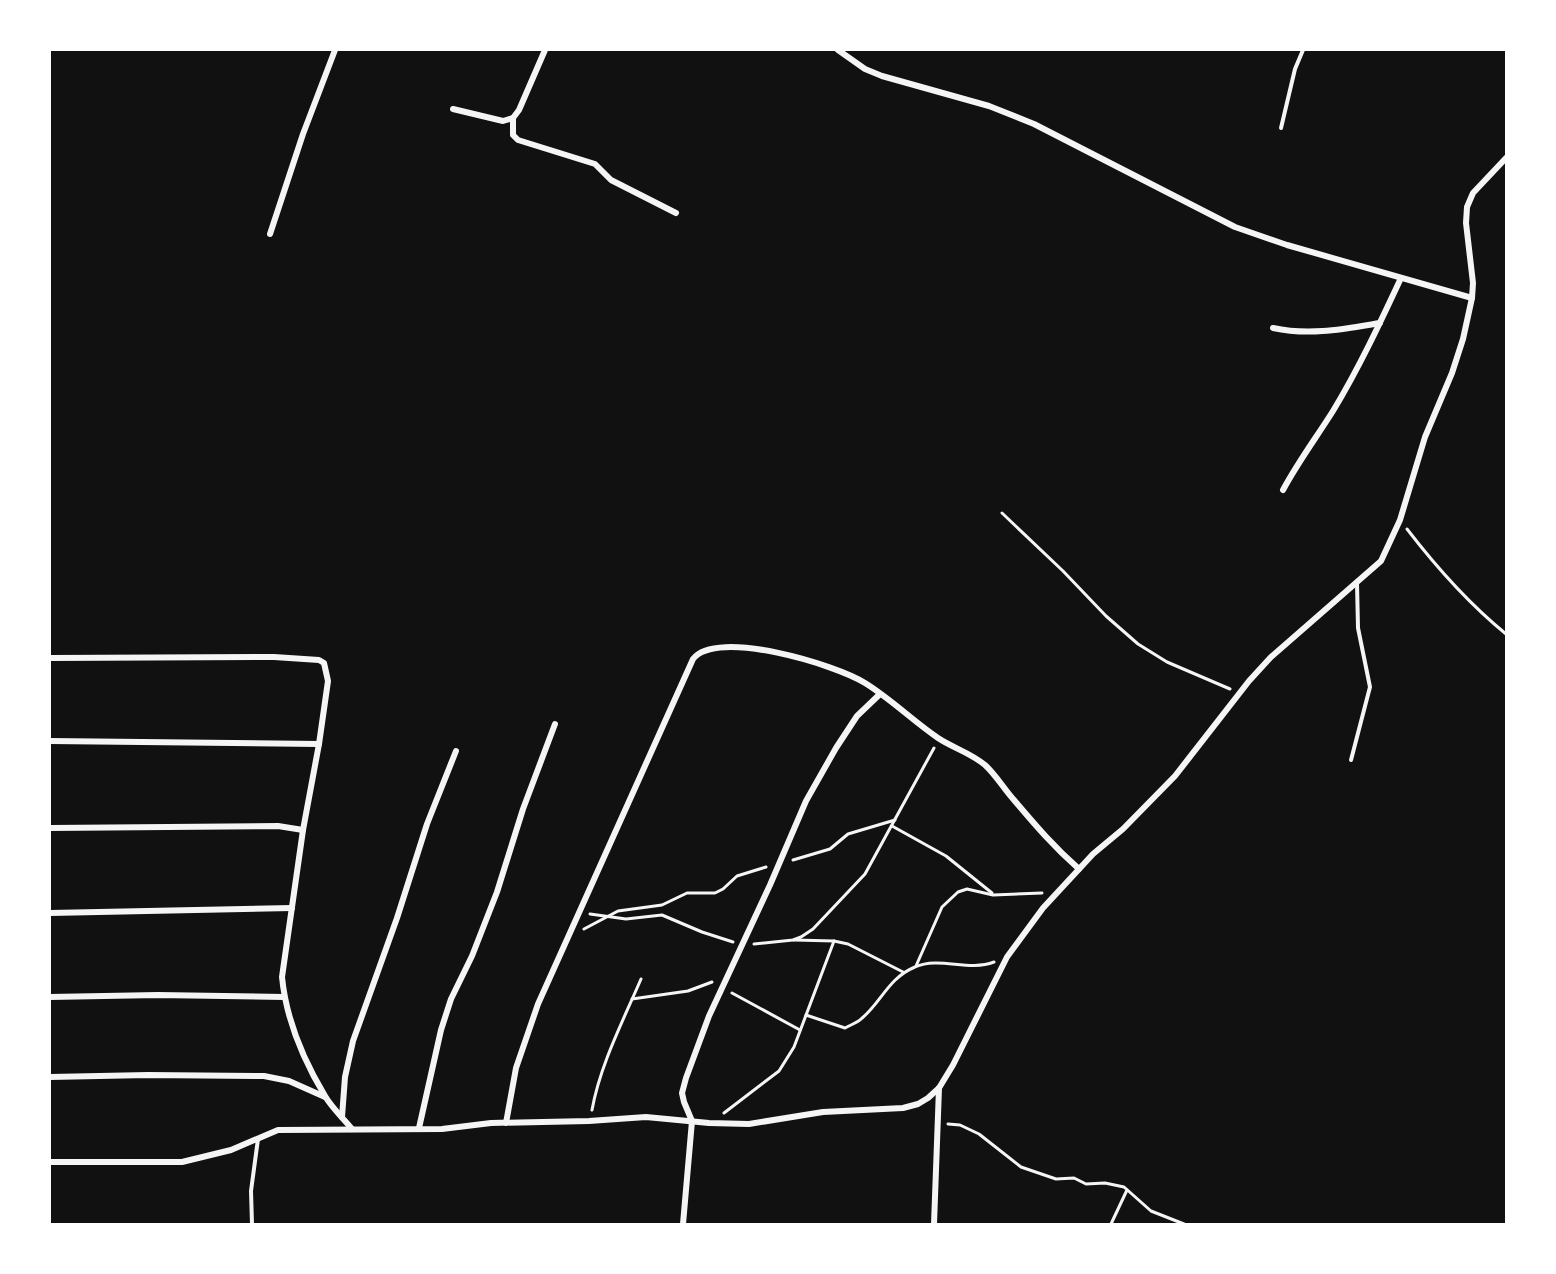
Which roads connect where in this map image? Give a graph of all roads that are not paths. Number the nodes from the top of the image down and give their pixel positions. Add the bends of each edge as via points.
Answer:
1 (335, 50) edge
2 (545, 50) edge
3 (838, 50) edge
4 (1303, 50) edge
5 (453, 109) dead end
6 (513, 118) junction
7 (1281, 128) dead end
8 (1506, 158) edge
9 (676, 213) dead end
10 (270, 234) dead end
11 (1401, 278) junction
12 (1472, 298) junction
13 (1380, 323) junction
14 (1273, 328) dead end
15 (1283, 490) dead end
16 (1357, 583) junction
17 (50, 658) edge
18 (880, 694) junction
19 (555, 724) dead end
20 (50, 741) edge
21 (319, 744) junction
22 (456, 751) dead end
23 (1350, 760) dead end
24 (50, 828) edge
25 (303, 830) junction
26 (1079, 870) junction
27 (292, 908) junction
28 (50, 913) edge
29 (50, 997) edge
30 (284, 997) junction
31 (50, 1077) edge
32 (939, 1088) junction
33 (325, 1097) junction
34 (342, 1117) junction
35 (692, 1121) junction
36 (506, 1123) junction
37 (419, 1128) junction
38 (352, 1129) junction
39 (258, 1137) junction
40 (50, 1162) edge
41 (252, 1224) edge
42 (683, 1224) edge
43 (934, 1224) edge

1 - 10 street
2 - 6 street
3 - 11 street via 882,76 988,106 1034,124 1235,227
4 - 7 lane
5 - 6 street via 503,121
6 - 9 street via 513,135 518,140 595,164 611,180
8 - 12 street via 1473,194 1467,207
11 - 12 street
11 - 13 street
12 - 16 street via 1452,373 1425,437 1400,520 1381,561
13 - 14 street via 1317,333
13 - 15 street via 1332,412
16 - 23 lane via 1358,628 1370,694
16 - 26 street via 1271,657 1175,776
17 - 21 street via 274,657 322,661 328,681
18 - 26 street via 988,768 1051,844
18 - 35 street via 857,716 806,801 709,1016 683,1087
18 - 36 street via 838,670 782,653 713,647 693,659 538,1004 516,1068
19 - 37 street via 497,892 451,999
20 - 21 street
21 - 25 street
22 - 34 street via 353,1041
24 - 25 street via 278,826
25 - 27 street
26 - 32 street via 1026,928 1006,957
27 - 28 street
27 - 30 street via 282,977
29 - 30 street
30 - 33 street via 295,1033
31 - 33 street via 264,1076
32 - 35 street via 918,1104 903,1108 823,1112 749,1124
32 - 43 street
33 - 34 street
34 - 38 street
35 - 36 street via 646,1117
35 - 42 street
36 - 37 street
37 - 38 street
38 - 39 street via 278,1130
39 - 40 street via 231,1150 182,1162
39 - 41 lane via 251,1191

